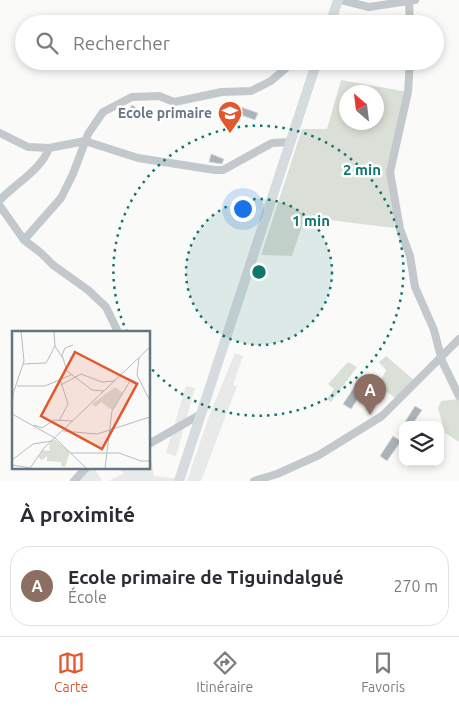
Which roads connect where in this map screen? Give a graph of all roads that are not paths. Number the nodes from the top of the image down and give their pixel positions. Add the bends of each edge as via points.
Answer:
1 (338, 0) edge
2 (342, 0) edge
3 (412, 1) edge
4 (333, 15) edge
5 (411, 15) edge
6 (284, 70) edge
7 (314, 70) edge
8 (409, 70) edge
9 (0, 133) edge
10 (85, 141) junction
11 (289, 142) junction
12 (49, 148) junction
13 (0, 200) edge
14 (0, 206) edge
15 (24, 240) junction
16 (118, 331) edge
17 (459, 339) edge
18 (441, 357) junction
19 (459, 396) edge
20 (201, 414) junction
21 (150, 443) edge
22 (86, 468) edge
23 (74, 481) edge
24 (179, 481) edge
25 (254, 481) edge

1 - 4 street
2 - 3 street via 369,7
3 - 5 street
6 - 10 street via 251,91 222,92 174,102 158,96 132,97 103,112
7 - 11 street
8 - 18 street via 408,92 390,172 415,287 434,330
9 - 12 street via 20,144
10 - 11 street via 138,158 215,170 228,167 272,143
10 - 12 street
10 - 15 street via 61,198
11 - 20 street
12 - 13 street via 44,159
14 - 15 street
15 - 16 street via 106,307
17 - 18 street
18 - 19 street
18 - 25 street via 385,414 366,427 319,455
20 - 21 street
20 - 24 street
22 - 23 street

